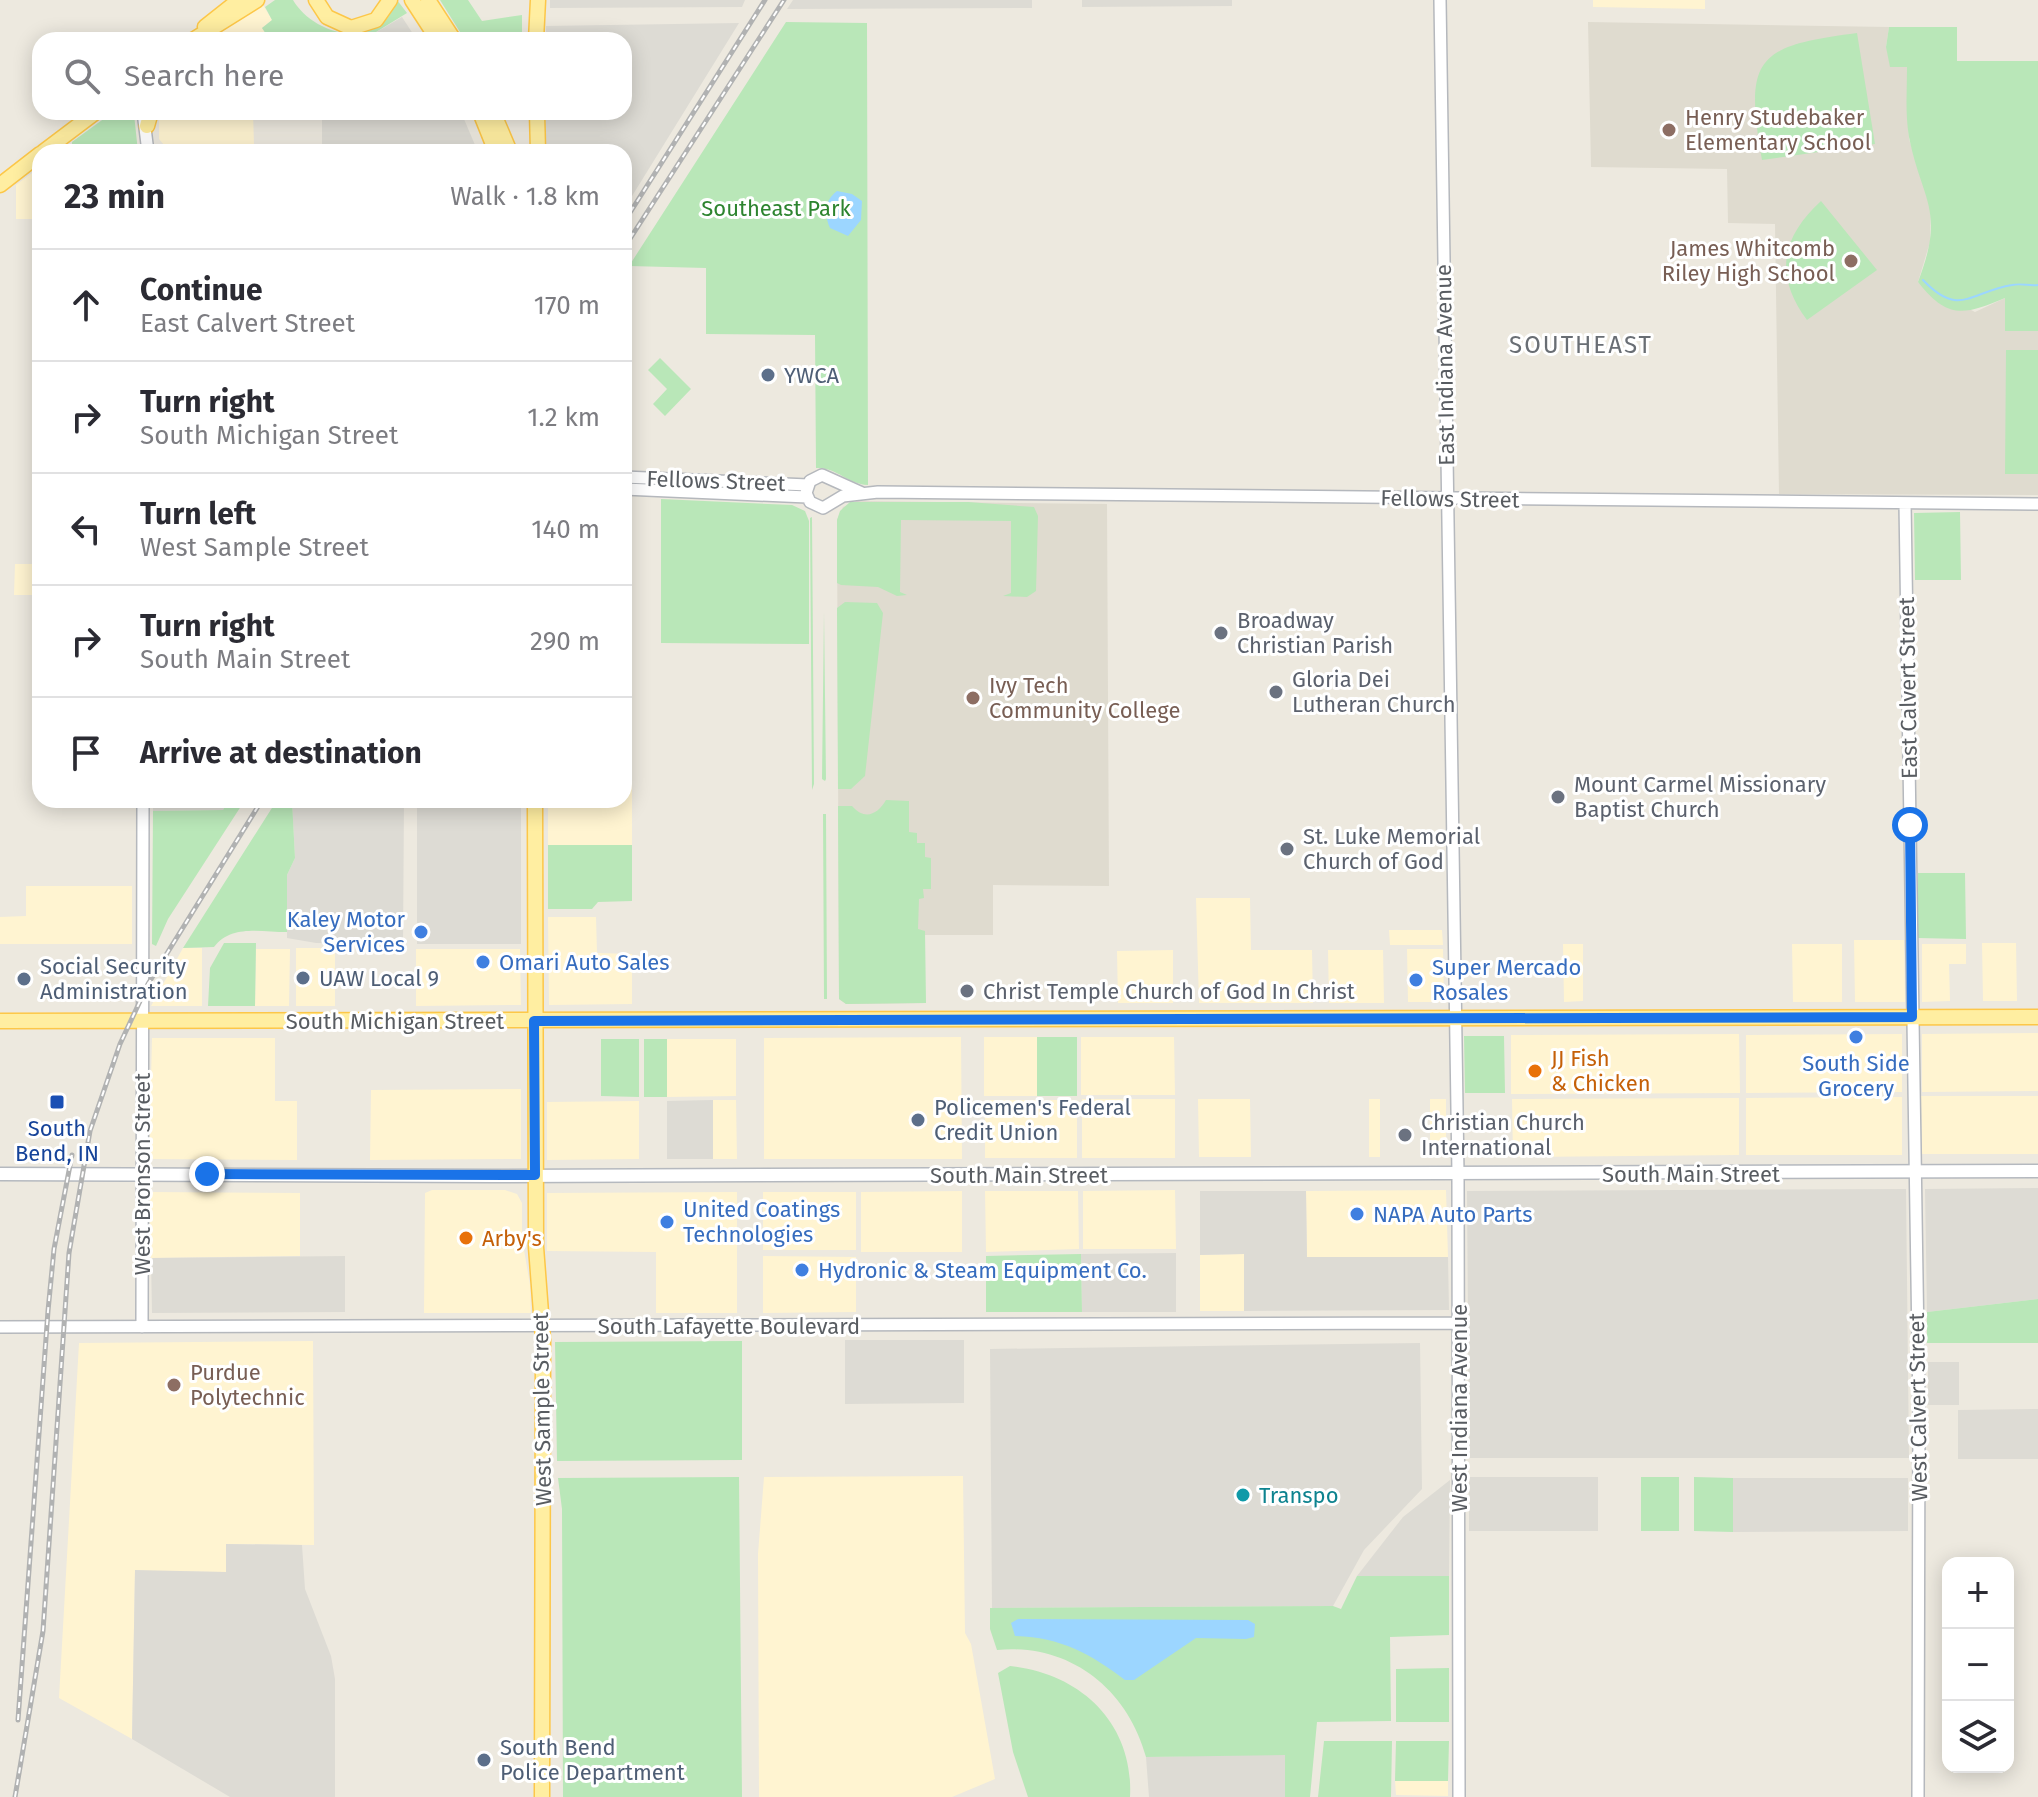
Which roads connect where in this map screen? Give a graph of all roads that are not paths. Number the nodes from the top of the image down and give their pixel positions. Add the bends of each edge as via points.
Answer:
1 (239, 0) edge
2 (257, 0) edge
3 (316, 0) edge
4 (390, 0) edge
5 (412, 0) edge
6 (428, 0) edge
7 (538, 0) edge
8 (1440, 0) edge
9 (227, 4) edge
10 (200, 32) edge
11 (205, 32) edge
12 (433, 32) edge
13 (449, 32) edge
14 (536, 32) edge
15 (85, 120) edge
16 (147, 120) edge
17 (483, 120) edge
18 (496, 120) edge
19 (537, 120) edge
20 (53, 144) edge
21 (148, 144) edge
22 (493, 144) edge
23 (507, 144) edge
24 (538, 144) edge
25 (32, 160) edge
26 (0, 185) edge
27 (632, 478) edge
28 (837, 484) junction
29 (632, 489) edge
30 (808, 491) junction
31 (862, 493) junction
32 (837, 499) junction
33 (1447, 499) junction
34 (1905, 503) junction
35 (2038, 504) edge
36 (143, 808) edge
37 (535, 808) edge
38 (1912, 1017) junction
39 (2038, 1017) edge
40 (1455, 1018) junction
41 (0, 1021) edge
42 (142, 1021) junction
43 (534, 1021) junction
44 (1914, 1171) junction
45 (2038, 1171) edge
46 (0, 1174) edge
47 (142, 1174) junction
48 (1458, 1174) junction
49 (535, 1175) junction
50 (1459, 1323) junction
51 (0, 1327) edge
52 (142, 1327) junction
53 (543, 1327) junction
54 (542, 1797) edge
55 (1459, 1797) edge
56 (1918, 1797) edge

1 - 9 main road
2 - 11 main road
3 - 4 main road via 327,17 351,28 376,20
5 - 12 main road
6 - 13 main road
7 - 14 main road
8 - 33 street, East Indiana Avenue
9 - 10 main road
15 - 20 main road
16 - 21 street
17 - 22 main road
18 - 23 main road
19 - 24 main road
25 - 26 main road
27 - 30 street, Fellows Street
28 - 30 street via 822,475
28 - 31 street, Fellows Street
28 - 32 street
29 - 30 street, Fellows Street
30 - 32 street via 814,505 823,508
31 - 32 street, Fellows Street
31 - 33 street, Fellows Street
33 - 34 street, Fellows Street
33 - 40 street, East Indiana Avenue
34 - 35 street, Fellows Street
34 - 38 street, East Calvert Street
36 - 42 street, West Bronson Street
37 - 43 main road, West Sample Street
38 - 39 main road, South Michigan Street
38 - 40 main road, South Michigan Street
38 - 44 street, West Calvert Street
40 - 43 main road, South Michigan Street
40 - 48 street, West Indiana Avenue
41 - 42 main road, South Michigan Street
42 - 43 main road, South Michigan Street
42 - 47 street, West Bronson Street
43 - 49 main road, West Sample Street
44 - 45 main road, South Main Street
44 - 48 main road, South Main Street
44 - 56 street, West Calvert Street
46 - 47 main road, South Main Street
47 - 49 main road, South Main Street
47 - 52 street, West Bronson Street
48 - 49 main road, South Main Street
48 - 50 street, West Indiana Avenue
49 - 53 main road, West Sample Street
50 - 53 street, South Lafayette Boulevard
50 - 55 street, West Indiana Avenue
51 - 52 street, South Lafayette Boulevard
52 - 53 street, South Lafayette Boulevard
53 - 54 main road, West Sample Street

